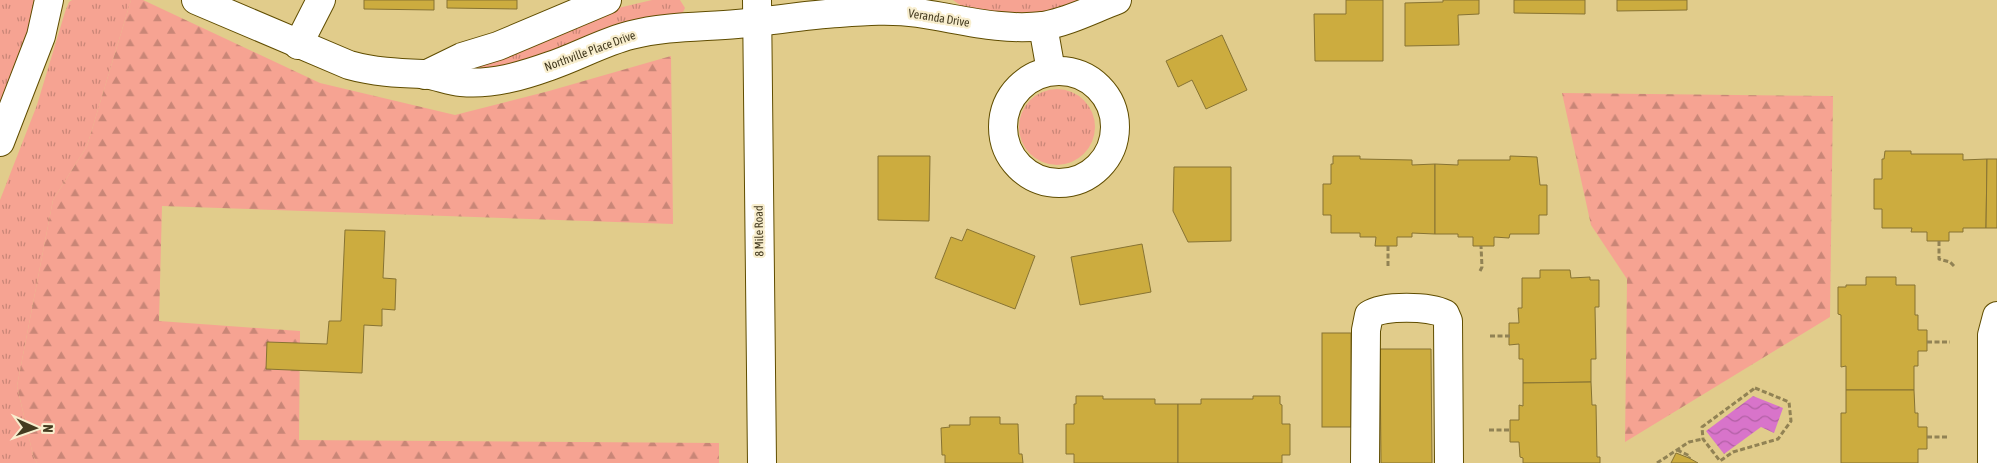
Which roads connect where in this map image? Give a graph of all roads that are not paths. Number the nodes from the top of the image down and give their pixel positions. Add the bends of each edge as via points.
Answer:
1 (49, 0) edge
2 (196, 0) edge
3 (321, 0) edge
4 (607, 0) edge
5 (1117, 0) edge
6 (940, 8) edge
7 (757, 11) edge
8 (1043, 26) junction
9 (298, 45) junction
10 (1051, 71) junction
11 (425, 74) junction
12 (0, 142) edge
13 (1997, 316) edge
14 (762, 463) edge
15 (1365, 463) edge
16 (1449, 463) edge
17 (1992, 463) edge

1 - 12 street via 41,36
2 - 9 street, Northville Place Drive
3 - 9 street
4 - 11 street, Northville Place Drive
5 - 8 street, Veranda Drive
6 - 7 street, Veranda Drive via 837,13
6 - 8 street, Veranda Drive via 1004,28
7 - 11 street, Northville Place Drive via 630,35 552,66 508,79 480,84
7 - 14 street, 8 Mile Road
8 - 10 street
9 - 11 street, Northville Place Drive via 372,71
10 - 10 street via 1024,82 1011,96 1004,114 1002,133 1007,151 1017,166 1031,177 1048,183 1066,184 1098,168 1109,154 1115,137 1115,119 1109,100 1097,85 1080,74
13 - 17 street via 1992,334
15 - 16 street via 1366,330 1369,315 1381,309 1431,309 1445,314 1448,321

